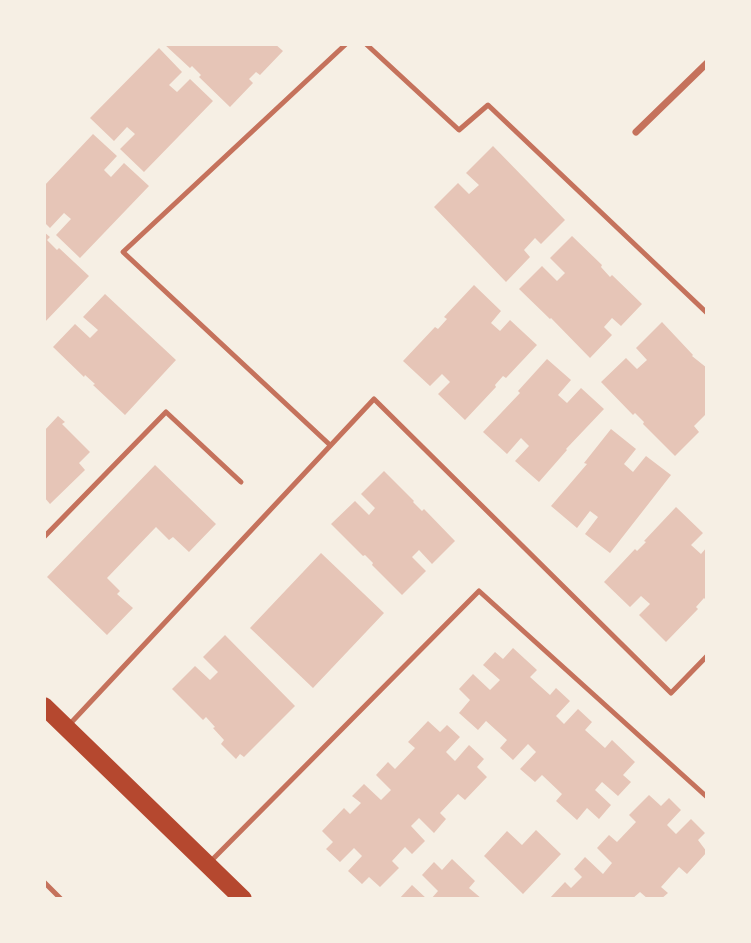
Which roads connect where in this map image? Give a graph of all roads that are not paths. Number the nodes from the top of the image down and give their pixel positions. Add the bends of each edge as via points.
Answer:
1 (346, 44) edge
2 (366, 44) edge
3 (707, 63) edge
4 (636, 132) dead end
5 (707, 313) edge
6 (330, 446) junction
7 (241, 482) dead end
8 (44, 537) edge
9 (707, 656) edge
10 (44, 706) edge
11 (66, 728) junction
12 (707, 797) edge
13 (208, 865) junction
14 (44, 882) edge
15 (61, 899) edge
16 (243, 899) edge

1 - 6 lane via 123,251
2 - 5 lane via 459,130 488,105
3 - 4 street
6 - 9 lane via 374,399 671,693
6 - 11 lane
7 - 8 lane via 166,412
10 - 11 main road
11 - 13 main road
12 - 13 lane via 479,592
13 - 16 main road
14 - 15 lane

